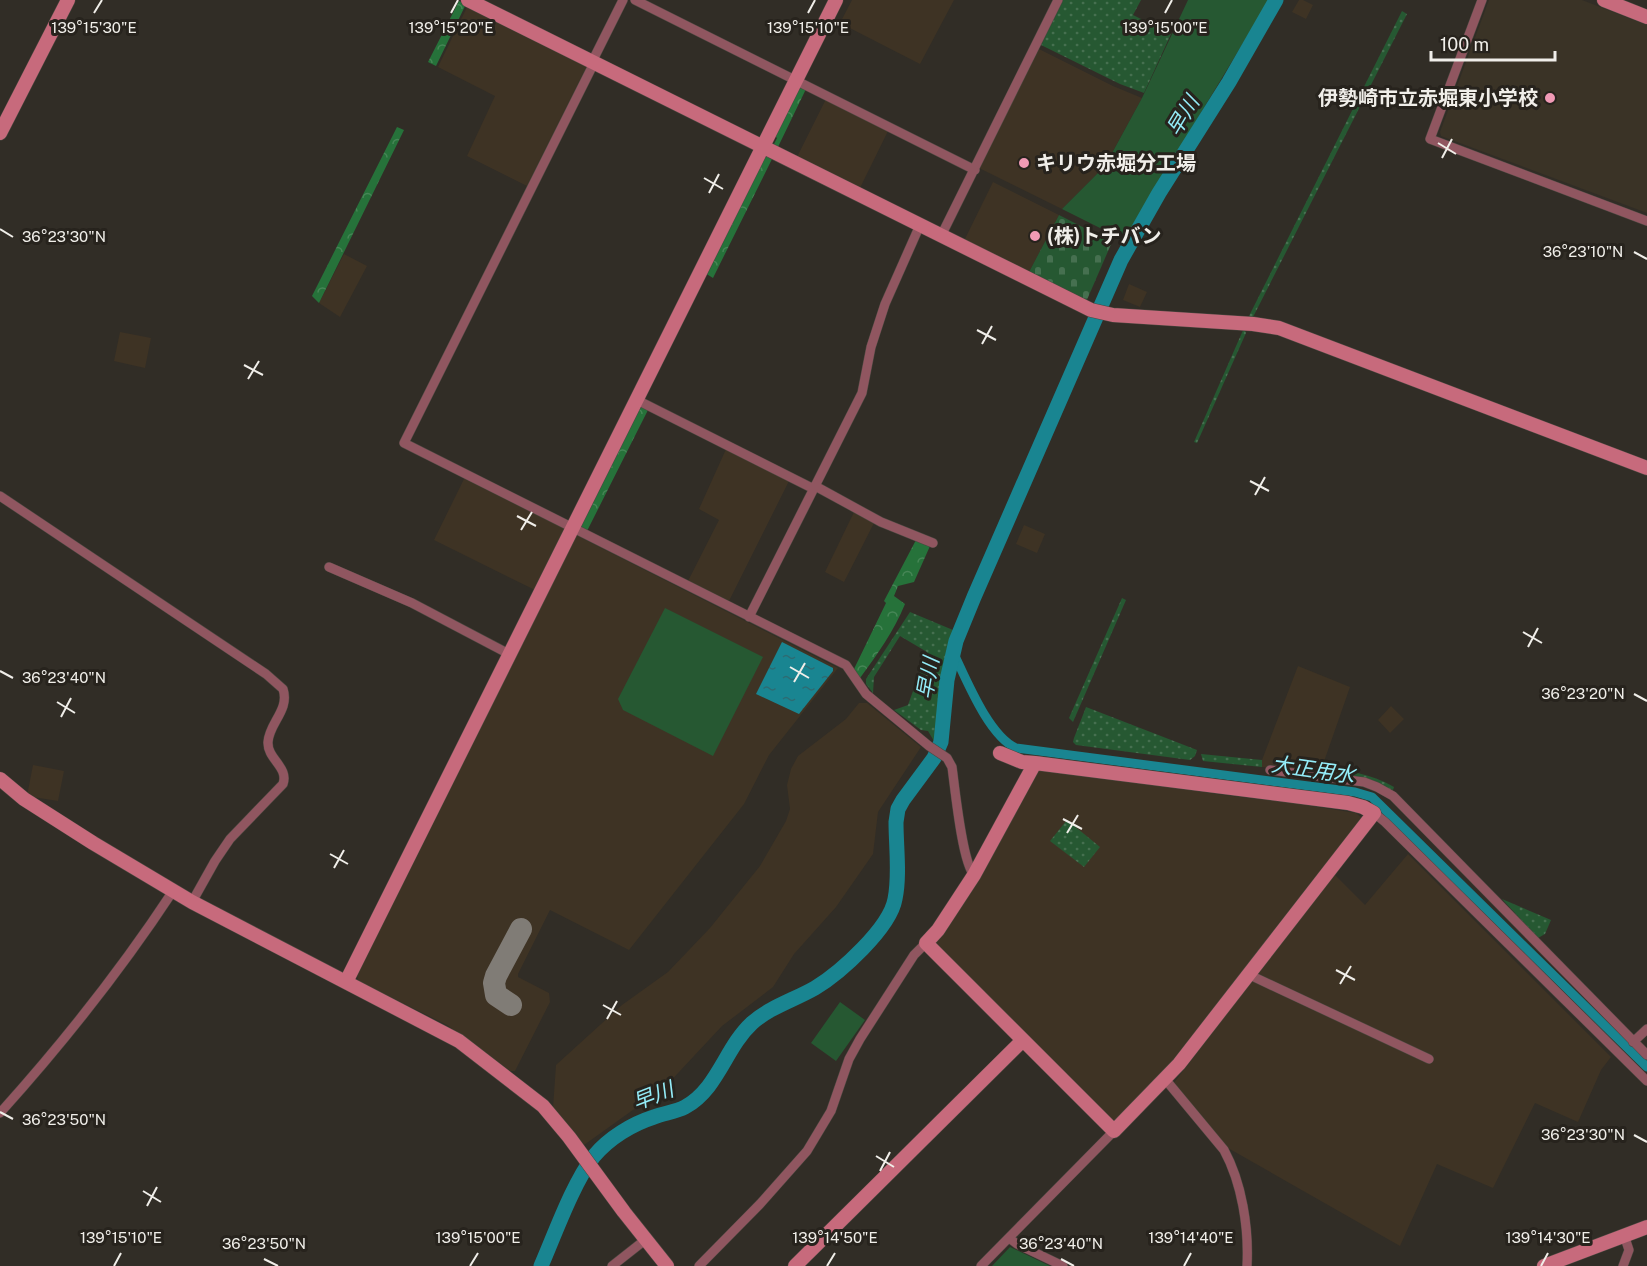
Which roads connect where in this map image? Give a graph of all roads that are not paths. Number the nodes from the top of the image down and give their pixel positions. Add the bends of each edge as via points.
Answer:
1 (69, 0) edge
2 (468, 0) edge
3 (623, 0) edge
4 (635, 0) edge
5 (836, 0) edge
6 (1058, 0) edge
7 (1482, 0) edge
8 (1604, 0) edge
9 (1647, 17) edge
10 (593, 62) junction
11 (796, 82) junction
12 (0, 132) edge
13 (763, 147) junction
14 (975, 170) junction
15 (1647, 220) edge
16 (920, 225) junction
17 (941, 236) junction
18 (637, 400) junction
19 (1647, 468) edge
20 (813, 487) junction
21 (0, 496) edge
22 (573, 528) junction
23 (933, 543) dead end
24 (329, 567) dead end
25 (749, 617) junction
26 (511, 655) junction
27 (1000, 753) dead end
28 (1035, 763) junction
29 (1270, 770) dead end
30 (0, 779) edge
31 (1374, 813) junction
32 (974, 875) junction
33 (174, 891) junction
34 (192, 902) junction
35 (926, 943) junction
36 (1249, 973) junction
37 (346, 982) junction
38 (1647, 1029) edge
39 (1022, 1041) junction
40 (1633, 1042) junction
41 (1647, 1055) edge
42 (1429, 1059) dead end
43 (1165, 1079) junction
44 (1647, 1082) edge
45 (0, 1113) edge
46 (1114, 1131) junction
47 (1647, 1227) edge
48 (1624, 1235) junction
49 (1009, 1238) junction
50 (645, 1240) junction
51 (612, 1266) edge
52 (668, 1266) edge
53 (699, 1266) edge
54 (795, 1266) edge
55 (981, 1266) edge
56 (1063, 1266) edge
57 (1247, 1266) edge
58 (1544, 1266) edge
59 (1623, 1266) edge

1 - 12 street
2 - 10 street
3 - 10 street
4 - 11 street
5 - 11 street
6 - 14 street
7 - 15 street via 1430,139
8 - 9 street
10 - 13 street
10 - 22 street via 404,443
11 - 13 street
11 - 14 street
13 - 16 street
13 - 18 street
14 - 17 street
16 - 17 street
16 - 20 street via 882,312 862,393
17 - 19 street via 1091,310 1279,328
18 - 20 street
18 - 22 street
20 - 23 street
20 - 25 street
21 - 34 street via 283,689 284,703 267,744 283,770 284,784 230,839
22 - 25 street
22 - 26 street
24 - 26 street via 412,603
25 - 32 street via 846,666 866,694 947,758 952,767 966,856
26 - 37 street
27 - 28 street
28 - 31 street via 1347,803
28 - 32 street
29 - 40 street via 1364,782 1393,796
30 - 33 street via 24,799
31 - 36 street
31 - 44 street
32 - 35 street
33 - 34 street
33 - 45 street via 61,1044
34 - 37 street
35 - 39 street
35 - 53 street via 860,1039 831,1111 807,1151
36 - 42 street
36 - 43 street
37 - 50 street via 459,1041 543,1106
38 - 40 street
39 - 46 street
39 - 54 street
40 - 41 street
43 - 46 street
43 - 57 street via 1229,1159 1247,1233
46 - 49 street
47 - 48 street
48 - 58 street
48 - 59 street via 1629,1250
49 - 55 street
49 - 56 street
50 - 51 street
50 - 52 street

